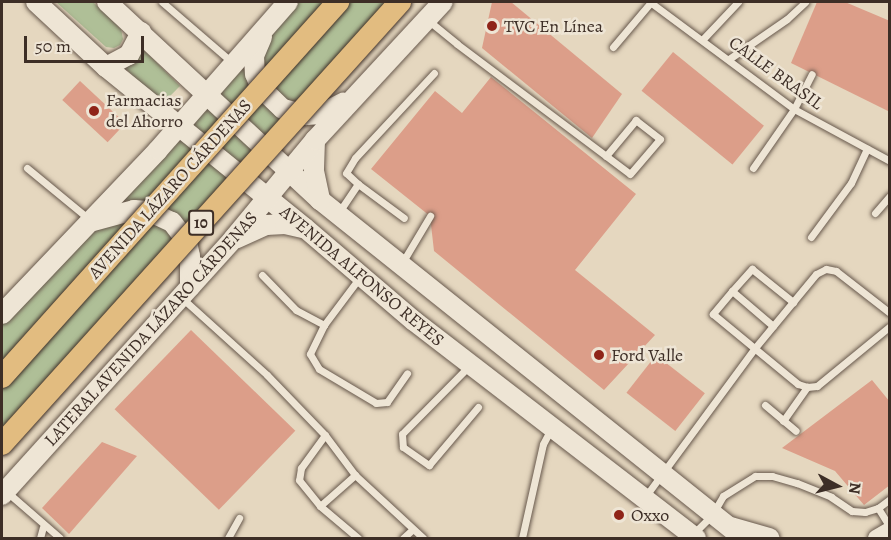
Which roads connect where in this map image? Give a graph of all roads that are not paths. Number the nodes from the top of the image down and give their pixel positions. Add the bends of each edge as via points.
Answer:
1 (36, 2) edge
2 (107, 2) edge
3 (162, 2) edge
4 (288, 2) edge
5 (338, 2) edge
6 (400, 2) edge
7 (443, 2) edge
8 (650, 2) edge
9 (738, 2) edge
10 (805, 2) edge
11 (427, 19) junction
12 (268, 23) junction
13 (141, 32) junction
14 (703, 39) junction
15 (613, 47) dead end
16 (729, 59) junction
17 (234, 63) junction
18 (106, 68) junction
19 (434, 73) dead end
20 (812, 74) dead end
21 (208, 93) junction
22 (354, 98) junction
23 (794, 109) junction
24 (178, 126) junction
25 (315, 140) junction
26 (867, 149) junction
27 (606, 156) junction
28 (890, 161) edge
29 (27, 168) dead end
30 (753, 168) dead end
31 (290, 171) junction
32 (358, 184) junction
33 (890, 196) edge
34 (268, 198) junction
35 (320, 200) junction
36 (875, 213) dead end
37 (338, 214) junction
38 (430, 216) dead end
39 (404, 218) dead end
40 (92, 222) junction
41 (305, 228) junction
42 (811, 237) dead end
43 (234, 238) junction
44 (401, 265) junction
45 (262, 275) dead end
46 (360, 277) junction
47 (732, 291) junction
48 (186, 292) junction
49 (792, 302) junction
50 (890, 313) edge
51 (2, 314) edge
52 (324, 325) junction
53 (773, 326) junction
54 (890, 326) edge
55 (754, 349) junction
56 (470, 364) junction
57 (407, 373) dead end
58 (2, 377) edge
59 (807, 387) junction
60 (765, 405) dead end
61 (478, 407) dead end
62 (783, 421) junction
63 (552, 426) junction
64 (796, 431) dead end
65 (325, 435) junction
66 (2, 444) edge
67 (661, 472) junction
68 (355, 475) junction
69 (3, 493) edge
70 (645, 496) junction
71 (890, 499) edge
72 (320, 506) junction
73 (878, 508) junction
74 (712, 515) junction
75 (239, 519) dead end
76 (43, 527) junction
77 (890, 528) edge
78 (413, 529) junction
79 (736, 532) edge
80 (693, 537) edge
81 (40, 538) edge
82 (60, 538) edge
83 (228, 538) edge
84 (358, 538) edge
85 (403, 538) edge
86 (423, 538) edge
87 (522, 538) edge
88 (769, 538) edge
89 (876, 538) edge

1 - 18 main road, AVENIDA ALFONSO REYES
2 - 13 main road, AVENIDA ALFONSO REYES
3 - 17 lane
4 - 12 main road
5 - 58 highway, AVENIDA LÁZARO CÁRDENAS, bridge
6 - 66 highway, 10, bridge
7 - 11 main road, LATERAL AVENIDA LÁZARO CÁRDENAS
8 - 14 lane, CALLE BRASIL
8 - 15 lane
9 - 14 lane
10 - 16 lane via 787,20
11 - 22 main road, LATERAL AVENIDA LÁZARO CÁRDENAS
11 - 27 lane
12 - 17 main road
12 - 22 main road via 258,43 255,65 261,88 283,109 321,114
13 - 18 main road via 129,55
13 - 21 main road, AVENIDA ALFONSO REYES
14 - 16 lane, CALLE BRASIL
16 - 23 lane, CALLE BRASIL
17 - 21 main road
18 - 24 main road, AVENIDA ALFONSO REYES
19 - 32 lane via 355,158 346,173
20 - 23 lane
21 - 24 main road
21 - 31 main road, AVENIDA ALFONSO REYES
22 - 25 main road, LATERAL AVENIDA LÁZARO CÁRDENAS
23 - 26 lane, CALLE BRASIL
23 - 30 lane
24 - 34 main road, AVENIDA ALFONSO REYES
24 - 40 main road
25 - 31 main road, LATERAL AVENIDA LÁZARO CÁRDENAS
25 - 35 main road via 314,171
26 - 28 lane, CALLE BRASIL
26 - 42 lane via 852,183
27 - 27 lane via 630,174 660,139 636,120
29 - 40 lane
31 - 34 main road, LATERAL AVENIDA LÁZARO CÁRDENAS
31 - 35 main road, AVENIDA ALFONSO REYES
32 - 37 lane
32 - 39 lane
33 - 36 lane
34 - 41 main road, AVENIDA ALFONSO REYES
34 - 43 main road, LATERAL AVENIDA LÁZARO CÁRDENAS
35 - 37 main road, AVENIDA ALFONSO REYES
37 - 44 main road, AVENIDA ALFONSO REYES
38 - 44 lane
40 - 48 main road via 134,210 148,211 171,222 187,242 190,256
40 - 51 main road
41 - 43 main road via 266,225
41 - 46 main road, AVENIDA ALFONSO REYES
43 - 48 main road, LATERAL AVENIDA LÁZARO CÁRDENAS
44 - 67 main road, AVENIDA ALFONSO REYES
45 - 52 lane via 296,310
46 - 52 lane
46 - 56 main road, AVENIDA ALFONSO REYES
47 - 49 lane via 752,269
47 - 53 lane
47 - 55 lane via 713,314
48 - 65 lane
48 - 69 main road, LATERAL AVENIDA LÁZARO CÁRDENAS
49 - 50 lane via 816,274 826,269 836,271
49 - 53 lane
52 - 57 lane via 310,354 319,369 376,403 387,402
53 - 55 lane
54 - 59 lane via 817,386
55 - 59 lane
55 - 67 lane
56 - 61 lane via 402,434 403,447 429,465
56 - 63 main road, AVENIDA ALFONSO REYES
59 - 62 lane
60 - 62 lane
62 - 64 lane
63 - 70 main road, AVENIDA ALFONSO REYES
63 - 87 lane via 543,444
65 - 68 lane
65 - 72 lane via 301,468 299,480
67 - 70 lane
67 - 74 main road, AVENIDA ALFONSO REYES
68 - 72 lane
68 - 78 lane
69 - 76 lane
70 - 80 main road, AVENIDA ALFONSO REYES
71 - 73 lane
72 - 84 lane
73 - 74 lane via 852,511 831,496 772,476 755,477 723,496
73 - 77 lane
74 - 79 main road, AVENIDA ALFONSO REYES
74 - 80 lane
75 - 83 lane
76 - 81 lane
76 - 82 lane
77 - 89 street
78 - 85 lane
78 - 86 lane
79 - 88 main road, AVENIDA ALFONSO REYES

